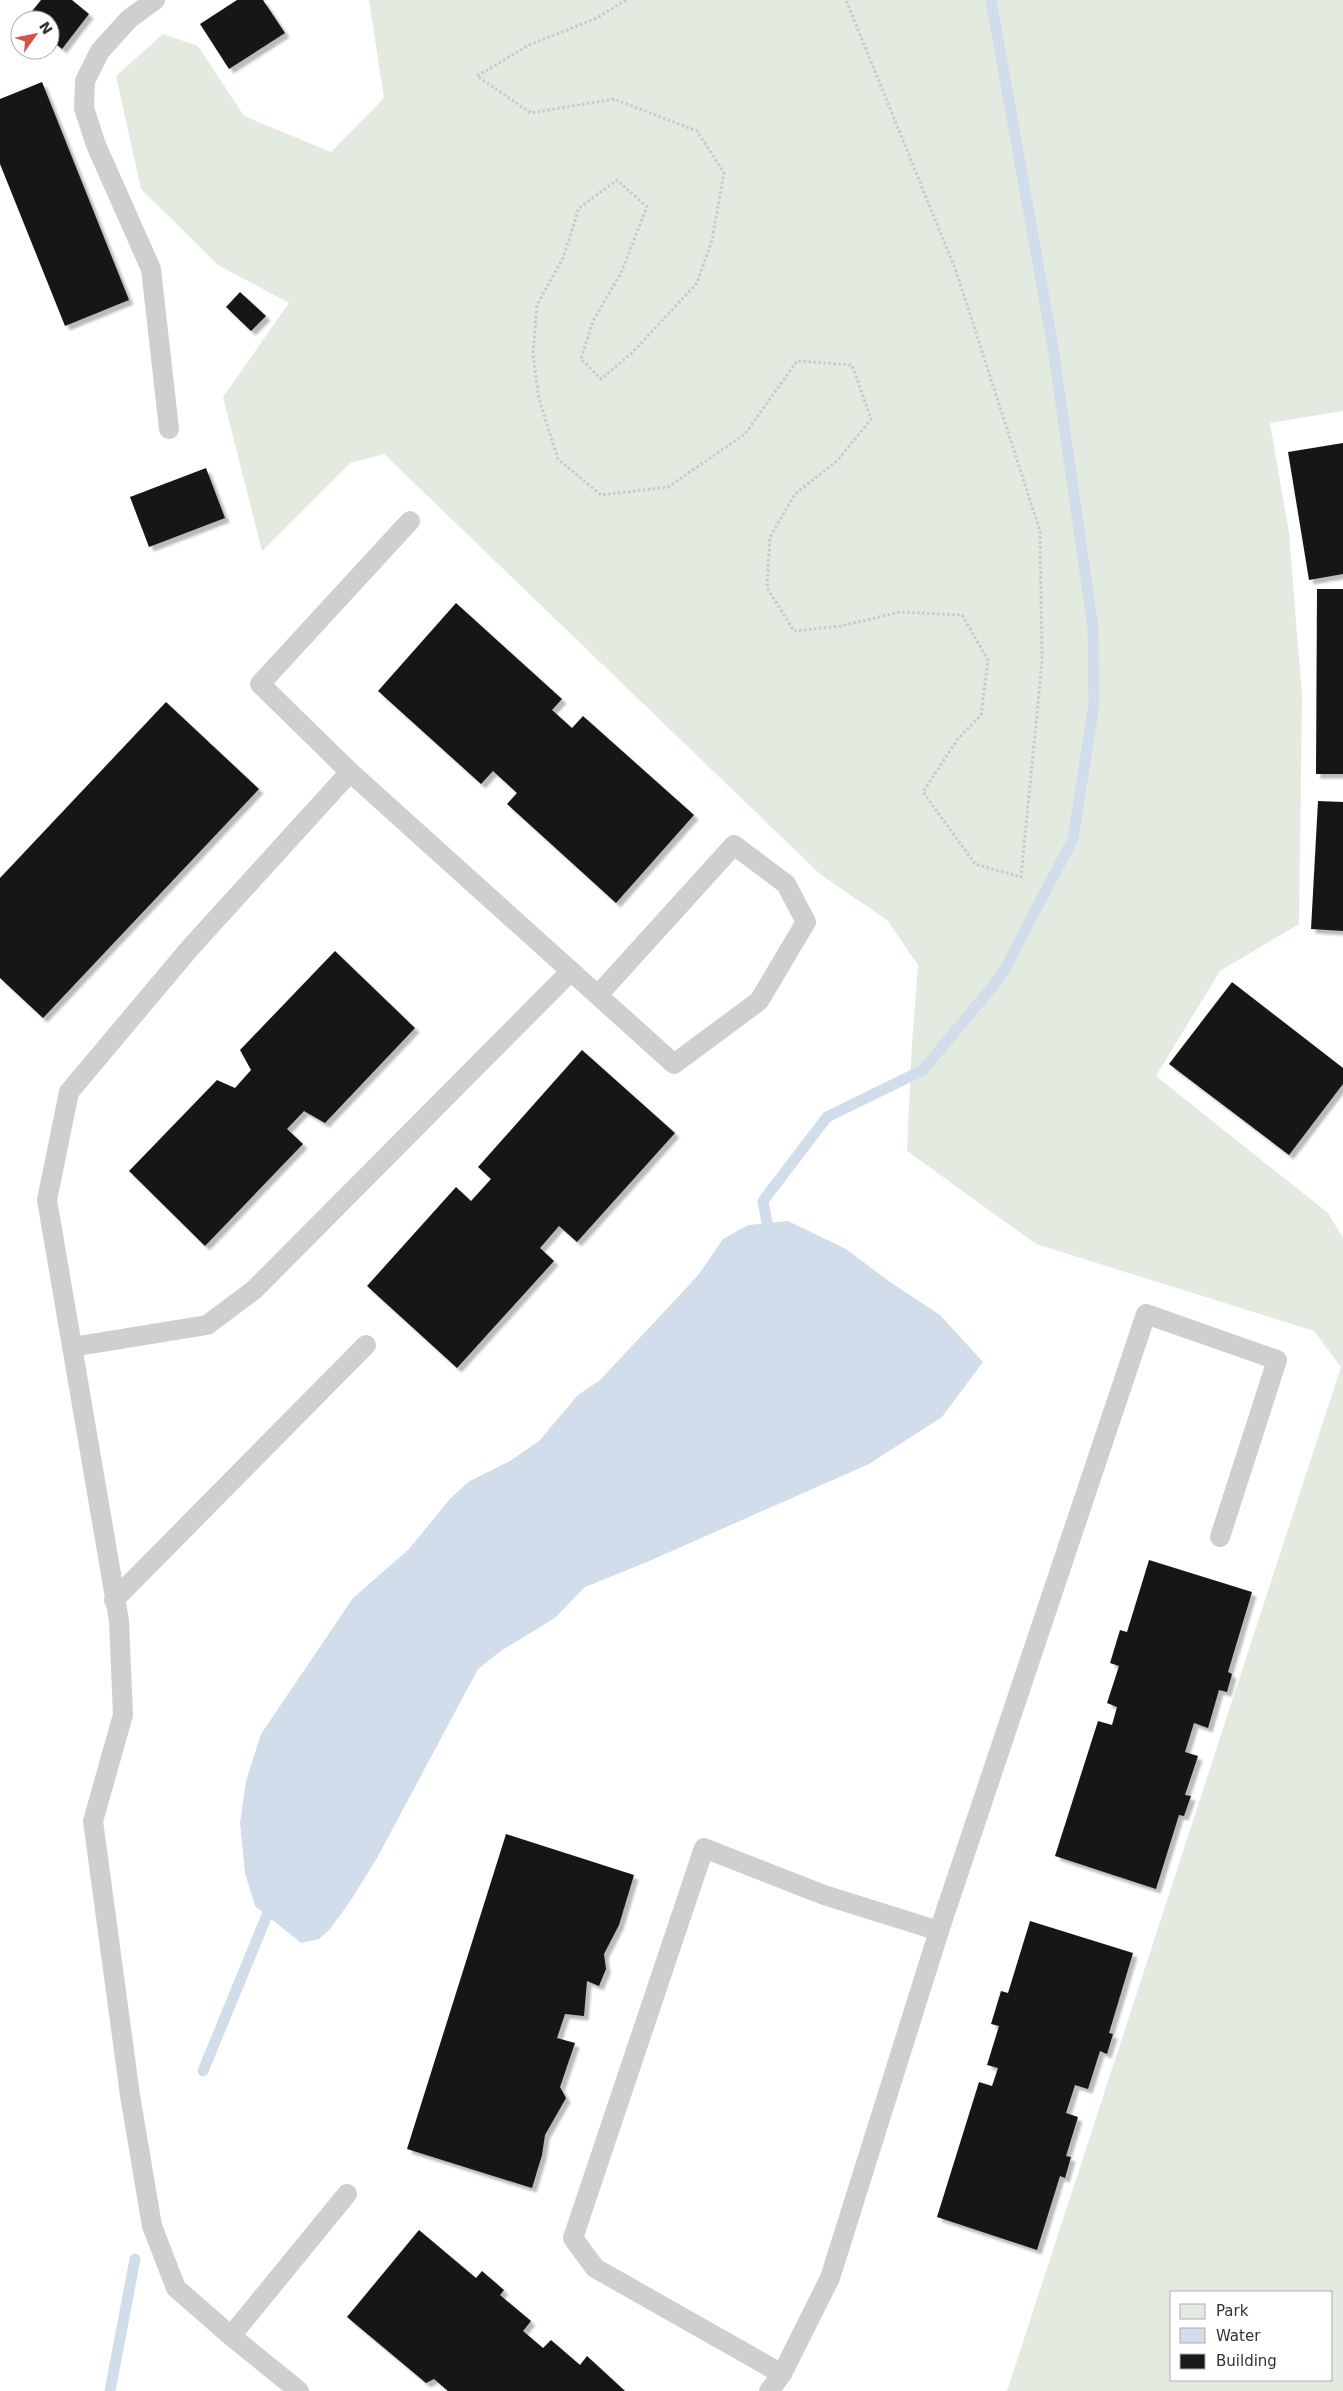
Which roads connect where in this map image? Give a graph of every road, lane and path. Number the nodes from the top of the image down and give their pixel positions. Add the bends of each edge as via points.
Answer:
1 (155, 0) edge
2 (626, 0) edge
3 (846, 0) edge
4 (169, 429) dead end
5 (410, 521) dead end
6 (350, 772) junction
7 (571, 971) junction
8 (598, 995) junction
9 (366, 1345) dead end
10 (72, 1347) junction
11 (1220, 1537) dead end
12 (114, 1600) junction
13 (939, 1932) junction
14 (347, 2194) dead end
15 (231, 2336) junction
16 (782, 2374) junction
17 (299, 2391) edge
18 (769, 2391) edge

1 - 4 lane via 128,19 100,52 85,81 84,108 96,145 151,269
2 - 3 path via 597,18 529,45 477,76 531,113 614,99 697,131 724,173 712,240 697,283 633,352 601,379 581,359 593,321 622,273 647,207 617,180 579,208 562,258 537,305 532,354 539,399 558,460 601,495 668,487 745,434 797,361 852,365 871,419 838,460 795,494 770,537 767,588 794,630 841,626 900,612 962,615 988,660 981,715 958,740 923,792 975,864 1020,877 1042,662 1040,531 956,271
5 - 6 lane via 260,684
6 - 7 lane
6 - 10 lane via 190,948 69,1092 47,1200
7 - 8 lane
7 - 10 lane via 254,1290 207,1325
8 - 8 lane via 674,1064 759,1001 806,922 786,884 734,845
9 - 12 lane
10 - 12 lane
11 - 13 lane via 1277,1360 1146,1314
12 - 15 lane via 119,1621 123,1715 93,1821 130,2095 152,2226 176,2288
13 - 16 lane via 830,2278
13 - 16 lane via 824,1895 704,1848 573,2238 595,2268
14 - 15 lane
15 - 17 lane
16 - 18 lane

